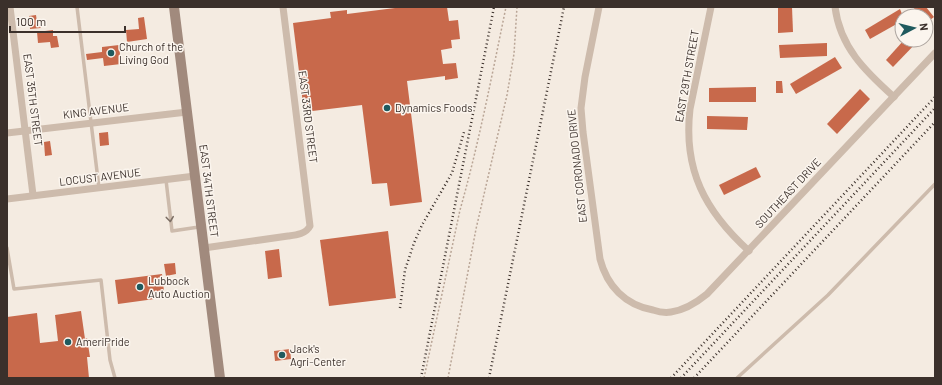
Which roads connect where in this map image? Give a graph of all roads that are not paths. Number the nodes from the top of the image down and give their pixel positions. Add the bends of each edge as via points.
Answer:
1 (10, 7) edge
2 (77, 7) edge
3 (174, 7) edge
4 (283, 7) edge
5 (599, 7) edge
6 (711, 7) edge
7 (835, 7) edge
8 (935, 53) edge
9 (894, 97) junction
10 (187, 112) junction
11 (92, 123) junction
12 (26, 131) junction
13 (7, 133) edge
14 (195, 176) junction
15 (166, 180) junction
16 (935, 184) edge
17 (99, 188) junction
18 (33, 196) junction
19 (7, 199) edge
20 (201, 227) junction
21 (7, 248) edge
22 (204, 248) junction
23 (749, 251) junction
24 (640, 307) joint
25 (115, 378) edge
26 (220, 378) edge
27 (737, 378) edge

1 - 12 street, EAST 35TH STREET
2 - 11 lane
3 - 10 main road, EAST 34TH STREET
4 - 22 street, EAST 33RD STREET via 310,226 302,233 288,236
5 - 24 street, EAST CORONADO DRIVE via 585,77 582,108 598,249 602,269 615,289
6 - 23 street, EAST 29TH STREET via 690,109 690,152 696,177 710,207 731,234
7 - 9 street via 839,28 856,60
8 - 9 street, SOUTHEAST DRIVE
9 - 23 street, SOUTHEAST DRIVE
10 - 11 street, KING AVENUE
10 - 14 main road, EAST 34TH STREET
11 - 12 street, KING AVENUE
11 - 17 lane
12 - 13 street, KING AVENUE
12 - 18 street, EAST 35TH STREET
14 - 15 street, LOCUST AVENUE
14 - 20 main road, EAST 34TH STREET
15 - 17 street, LOCUST AVENUE
15 -> 20 lane via 172,231
16 - 27 lane via 828,295
17 - 18 street, LOCUST AVENUE
18 - 19 street, LOCUST AVENUE
20 - 22 main road, EAST 34TH STREET
21 - 25 lane via 14,289 101,280 110,360
22 - 26 main road, EAST 34TH STREET
23 - 24 street, SOUTHEAST DRIVE via 707,294 691,306 670,313

